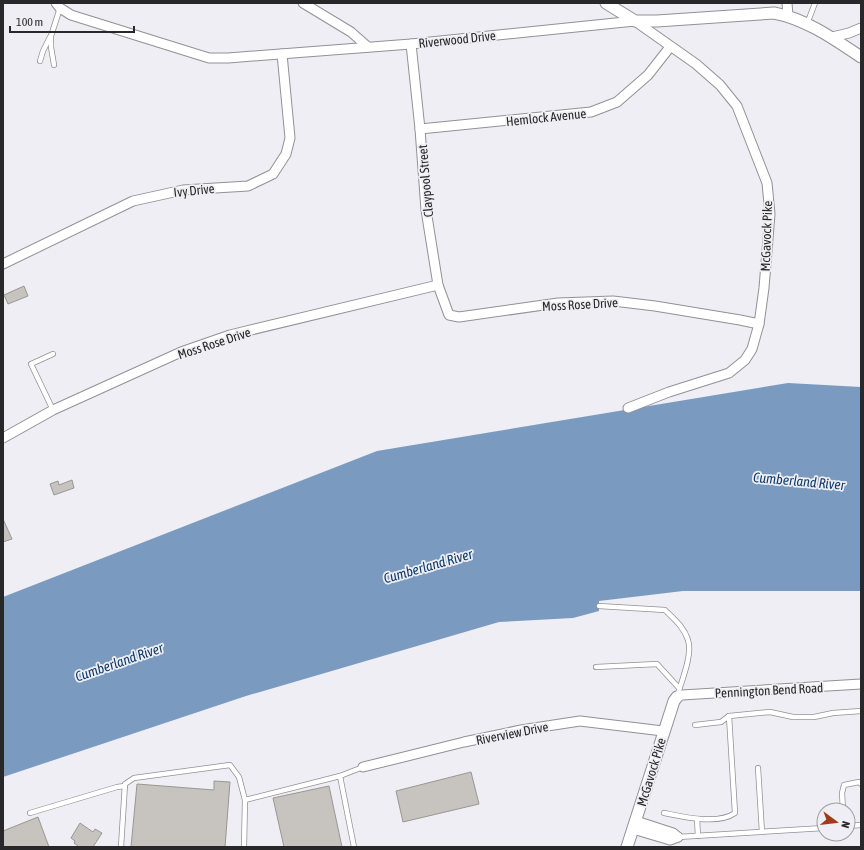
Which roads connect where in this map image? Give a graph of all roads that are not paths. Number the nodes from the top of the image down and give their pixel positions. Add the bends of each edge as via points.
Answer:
1 (303, 3) edge
2 (606, 3) edge
3 (787, 3) edge
4 (815, 3) edge
5 (58, 6) edge
6 (788, 16) junction
7 (635, 21) junction
8 (807, 24) junction
9 (861, 28) edge
10 (51, 36) junction
11 (832, 37) junction
12 (410, 44) junction
13 (368, 47) junction
14 (670, 47) junction
15 (282, 54) junction
16 (861, 57) edge
17 (40, 62) dead end
18 (54, 65) dead end
19 (420, 129) junction
20 (3, 264) edge
21 (438, 285) junction
22 (449, 315) joint
23 (759, 324) junction
24 (53, 354) dead end
25 (628, 408) dead end
26 (53, 410) junction
27 (4, 434) edge
28 (599, 606) dead end
29 (596, 667) dead end
30 (861, 684) edge
31 (678, 692) junction
32 (861, 711) edge
33 (729, 716) junction
34 (695, 725) dead end
35 (664, 731) junction
36 (363, 767) joint
37 (758, 768) dead end
38 (340, 776) junction
39 (861, 784) edge
40 (125, 786) junction
41 (245, 800) junction
42 (843, 802) edge
43 (30, 813) dead end
44 (664, 813) dead end
45 (697, 819) junction
46 (634, 825) junction
47 (816, 829) edge
48 (762, 832) junction
49 (698, 836) junction
50 (678, 837) joint
51 (121, 847) edge
52 (244, 847) edge
53 (354, 847) edge
54 (627, 847) edge

1 - 13 street via 351,32
2 - 7 street, McGavock Pike
3 - 6 street
4 - 8 lane
5 - 10 lane
5 - 15 street, Riverwood Drive via 71,15 209,58
6 - 7 street, Riverwood Drive via 774,13
6 - 8 street, Riverwood Drive
7 - 12 street, Riverwood Drive
7 - 14 street, McGavock Pike
8 - 11 street, Riverwood Drive
9 - 11 street via 849,34
10 - 17 lane
10 - 18 lane
11 - 16 street, Riverwood Drive
12 - 13 street, Riverwood Drive
12 - 19 street, Claypool Street
13 - 15 street, Riverwood Drive
14 - 19 street, Hemlock Avenue via 648,75 617,102 591,112
14 - 23 street, McGavock Pike via 696,64 720,85 737,106 767,183 770,214
15 - 20 street, Ivy Drive via 290,138 286,154 273,174 248,186 184,190 132,201
19 - 21 street, Claypool Street via 426,210
21 - 22 street, Claypool Street
21 - 26 street, Moss Rose Drive via 230,335 181,352
22 - 23 street, Moss Rose Drive via 459,317 558,303 613,301
23 - 25 street, McGavock Pike via 752,349 745,360 729,373 668,392
24 - 26 lane via 31,364
26 - 27 street, Moss Rose Drive
28 - 31 lane via 665,610 675,620 688,640 689,649
29 - 31 lane via 657,664
30 - 31 street, Pennington Bend Road via 682,695
31 - 35 street, McGavock Pike
32 - 33 lane via 814,717 793,717 770,712
33 - 34 lane via 721,722
33 - 45 lane via 735,813 729,817
35 - 36 street, Riverview Drive via 580,721 464,742
35 - 46 street, McGavock Pike
36 - 38 lane
37 - 48 lane
38 - 41 lane
38 - 53 lane
39 - 42 lane via 859,782 844,785
40 - 41 lane via 134,778 230,766 239,777
40 - 43 lane
40 - 51 lane
41 - 52 lane
44 - 45 lane
45 - 49 lane
46 - 50 street via 670,840
46 - 54 street, McGavock Pike
47 - 48 lane
48 - 49 lane
49 - 50 lane

